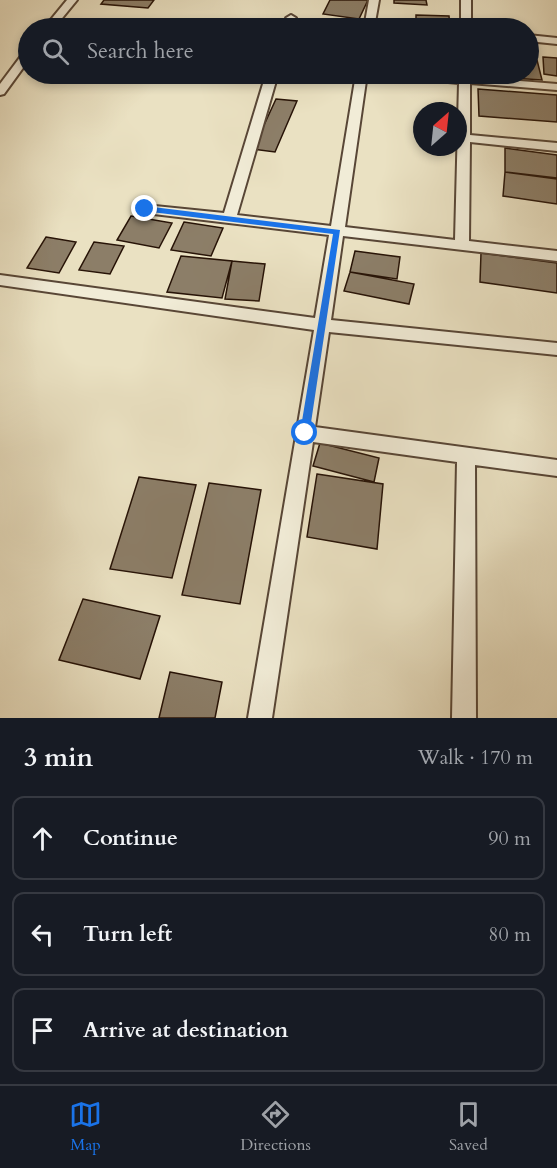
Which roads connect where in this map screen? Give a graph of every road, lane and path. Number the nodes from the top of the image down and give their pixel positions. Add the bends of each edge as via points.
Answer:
1 (72, 0) edge
2 (374, 0) edge
3 (466, 0) edge
4 (57, 18) edge
5 (371, 18) edge
6 (466, 18) edge
7 (539, 39) edge
8 (557, 41) edge
9 (18, 68) edge
10 (269, 84) edge
11 (360, 84) edge
12 (465, 84) edge
13 (532, 84) edge
14 (557, 87) edge
15 (0, 92) edge
16 (465, 102) edge
17 (467, 138) edge
18 (557, 147) edge
19 (464, 156) edge
20 (145, 209) dead end
21 (229, 219) junction
22 (337, 232) junction
23 (462, 246) junction
24 (557, 256) edge
25 (0, 280) edge
26 (322, 325) junction
27 (557, 350) edge
28 (305, 433) junction
29 (466, 456) junction
30 (557, 468) edge
31 (260, 718) edge
32 (464, 718) edge

1 - 4 street
2 - 5 street
3 - 6 street
7 - 8 street
9 - 15 street
10 - 21 street
11 - 22 street
12 - 16 street
13 - 14 street
17 - 18 street
19 - 23 street
20 - 21 street
21 - 22 street
22 - 23 street
22 - 26 street
23 - 24 street
25 - 26 street
26 - 27 street
26 - 28 street
28 - 29 street
28 - 31 street
29 - 30 street
29 - 32 street

